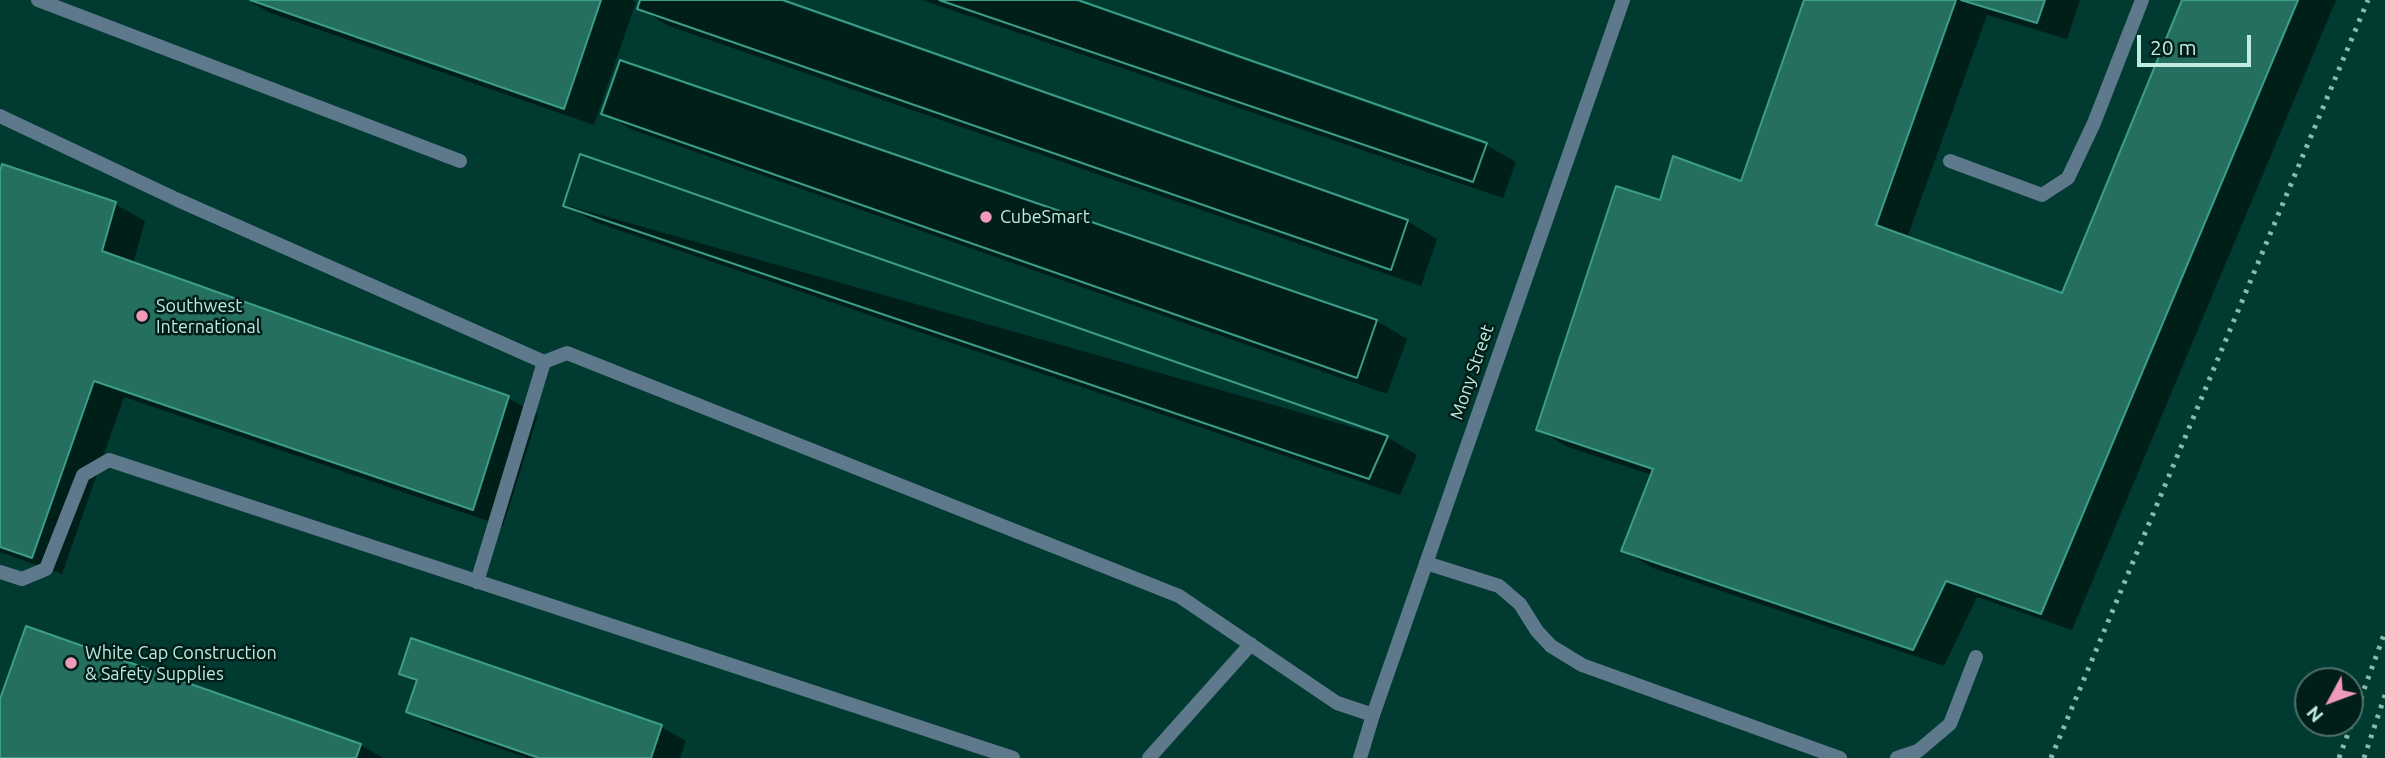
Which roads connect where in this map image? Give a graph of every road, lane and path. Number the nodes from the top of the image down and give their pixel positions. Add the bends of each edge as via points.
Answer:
1 (38, 0) edge
2 (1623, 0) edge
3 (2142, 0) edge
4 (0, 116) edge
5 (460, 161) dead end
6 (1950, 161) dead end
7 (544, 362) junction
8 (1426, 563) junction
9 (0, 572) edge
10 (477, 582) junction
11 (1251, 644) junction
12 (1976, 657) dead end
13 (1373, 715) junction
14 (1013, 758) edge
15 (1149, 758) edge
16 (1360, 758) edge
17 (1840, 758) edge
18 (1897, 758) edge

1 - 5 street
2 - 8 street, Mony Street
3 - 6 street via 2068,178 2042,195
4 - 7 street
7 - 10 street
7 - 11 street via 567,353 1179,596
8 - 13 street, Mony Street
8 - 17 street via 1499,586 1520,604 1551,646 1582,665
9 - 10 street via 22,579 46,569 83,475 108,460
10 - 14 street
11 - 13 street via 1337,703
11 - 15 street
12 - 18 street via 1950,724 1918,751
13 - 16 street, Mony Street

